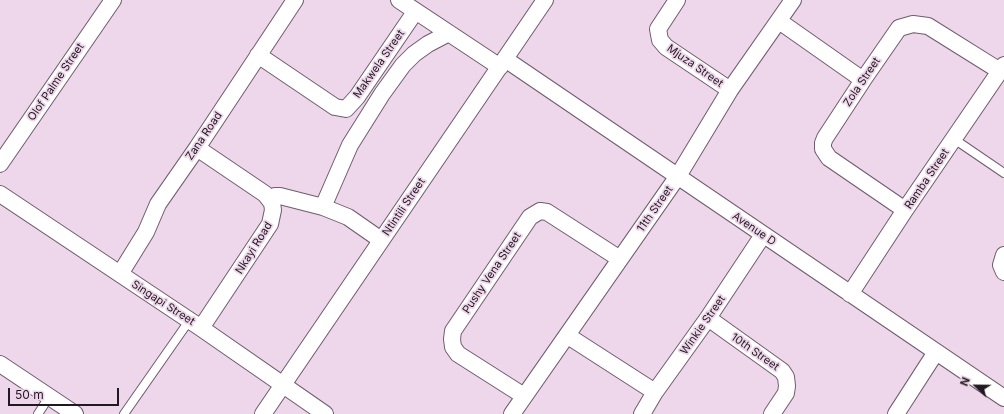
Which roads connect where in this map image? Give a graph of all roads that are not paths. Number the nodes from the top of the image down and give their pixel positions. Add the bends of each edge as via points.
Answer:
1 (113, 0) edge
2 (295, 0) edge
3 (399, 0) edge
4 (545, 0) edge
5 (677, 0) edge
6 (793, 0) edge
7 (415, 12) junction
8 (779, 21) junction
9 (404, 29) junction
10 (449, 33) junction
11 (414, 54) junction
12 (258, 55) junction
13 (503, 63) junction
14 (1002, 68) edge
15 (863, 80) junction
16 (730, 90) junction
17 (954, 139) junction
18 (197, 148) junction
19 (0, 164) edge
20 (1004, 173) edge
21 (678, 176) junction
22 (0, 194) edge
23 (270, 199) junction
24 (323, 207) junction
25 (905, 210) junction
26 (763, 235) junction
27 (381, 240) junction
28 (1004, 255) edge
29 (620, 259) junction
30 (1004, 272) edge
31 (120, 274) junction
32 (850, 294) junction
33 (708, 318) junction
34 (195, 324) junction
35 (568, 336) junction
36 (936, 352) junction
37 (0, 364) edge
38 (282, 386) junction
39 (655, 392) junction
40 (524, 396) junction
41 (49, 397) junction
42 (1004, 398) edge
43 (38, 414) edge
44 (75, 414) edge
45 (124, 414) edge
46 (263, 414) edge
47 (325, 414) edge
48 (512, 414) edge
49 (642, 414) edge
50 (772, 414) edge
51 (896, 414) edge

1 - 19 street, Olof Palme Street
2 - 12 street, Zana Road
3 - 7 street
4 - 13 street, Ntintili Street
5 - 16 street, Mjuza Street via 658,29 660,40 666,47
6 - 8 street, 11th Street
7 - 9 street, Makwela Street
7 - 10 street
8 - 15 street
8 - 16 street, 11th Street
9 - 11 street
9 - 12 street, Makwela Street via 346,109 335,107
10 - 11 street
10 - 13 street
11 - 24 street via 382,94 350,145
12 - 18 street, Zana Road
13 - 21 street, Avenue D
13 - 27 street, Ntintili Street
14 - 15 street, Zola Street via 928,26 913,24 899,28
14 - 17 street, Ramba Street
15 - 25 street, Zola Street via 825,138 824,149 829,158
16 - 21 street, 11th Street
17 - 20 lane
17 - 25 street, Ramba Street
18 - 23 street
18 - 31 street, Zana Road via 158,204 146,232
21 - 26 street, Avenue D
21 - 29 street, 11th Street
22 - 31 street, Singapi Street
23 - 24 street via 280,196
23 - 34 street, Nkayi Road via 274,210 270,224
24 - 27 street via 348,217
25 - 32 street, Ramba Street
26 - 32 street, Avenue D
26 - 33 street, Winkie Street
27 - 38 street, Ntintili Street
28 - 30 street via 1001,265
29 - 35 street, 11th Street
29 - 40 street, Pushy Vena Street via 547,212 540,211 530,217 453,331 452,339 453,347 458,354
31 - 34 street, Singapi Street
32 - 36 street, Avenue D
33 - 39 street, Winkie Street
33 - 50 street, 10th Street via 782,371 786,377 786,393
34 - 38 street, Singapi Street
34 - 45 lane
35 - 39 street
35 - 40 street, 11th Street
36 - 42 street, Avenue D
36 - 51 street
37 - 41 street
38 - 46 street, Ntintili Street
38 - 47 street, Singapi Street
39 - 49 street, Winkie Street
40 - 48 street, 11th Street
41 - 43 lane
41 - 44 street

